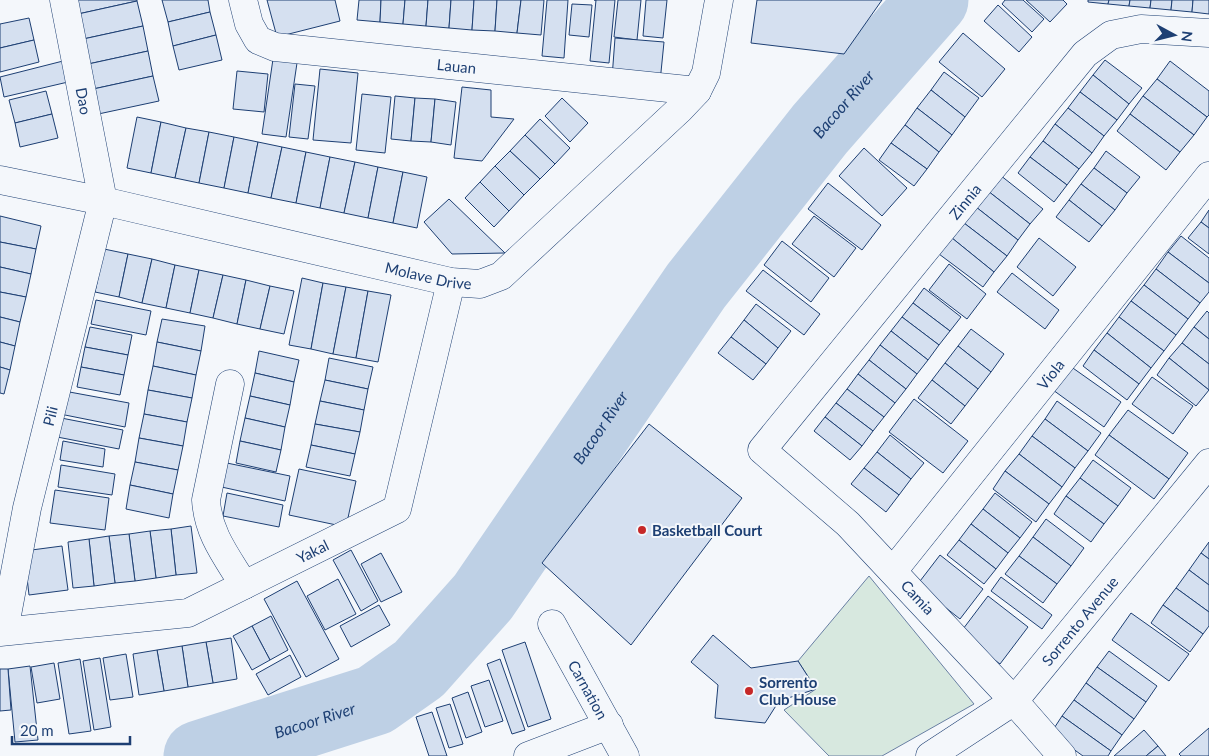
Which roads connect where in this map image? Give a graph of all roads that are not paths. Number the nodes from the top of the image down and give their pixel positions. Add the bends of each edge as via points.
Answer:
1 (64, 0) edge
2 (243, 0) edge
3 (719, 0) edge
4 (1209, 33) edge
5 (698, 91) junction
6 (1209, 176) edge
7 (0, 180) edge
8 (103, 201) junction
9 (452, 282) junction
10 (230, 384) dead end
11 (762, 450) joint
12 (1209, 463) edge
13 (893, 571) junction
14 (244, 585) junction
15 (552, 624) dead end
16 (2, 631) edge
17 (1014, 701) junction
18 (608, 724) junction
19 (528, 756) edge
20 (625, 756) edge
21 (930, 756) edge
22 (1062, 756) edge

1 - 8 street, Dao
2 - 5 street, Lauan via 249,24 258,40 275,46
3 - 5 street, Molave Drive via 706,73
4 - 11 street, Zinnia via 1141,29 1111,35 1085,54
5 - 9 street, Molave Drive via 501,276 480,284
6 - 13 street, Viola
7 - 8 street, Molave Drive
8 - 9 street, Molave Drive
8 - 16 street, Pili via 27,508
9 - 14 street, Yakal via 397,509
10 - 14 street via 206,500 211,529
11 - 13 street, Camia via 848,524
12 - 17 street, Sorrento Avenue
13 - 17 street, Camia
14 - 16 street, Yakal via 188,613
15 - 18 street, Carnation
17 - 21 street, Sorrento Avenue
17 - 22 street, Camia
18 - 19 street
18 - 20 street, Carnation

